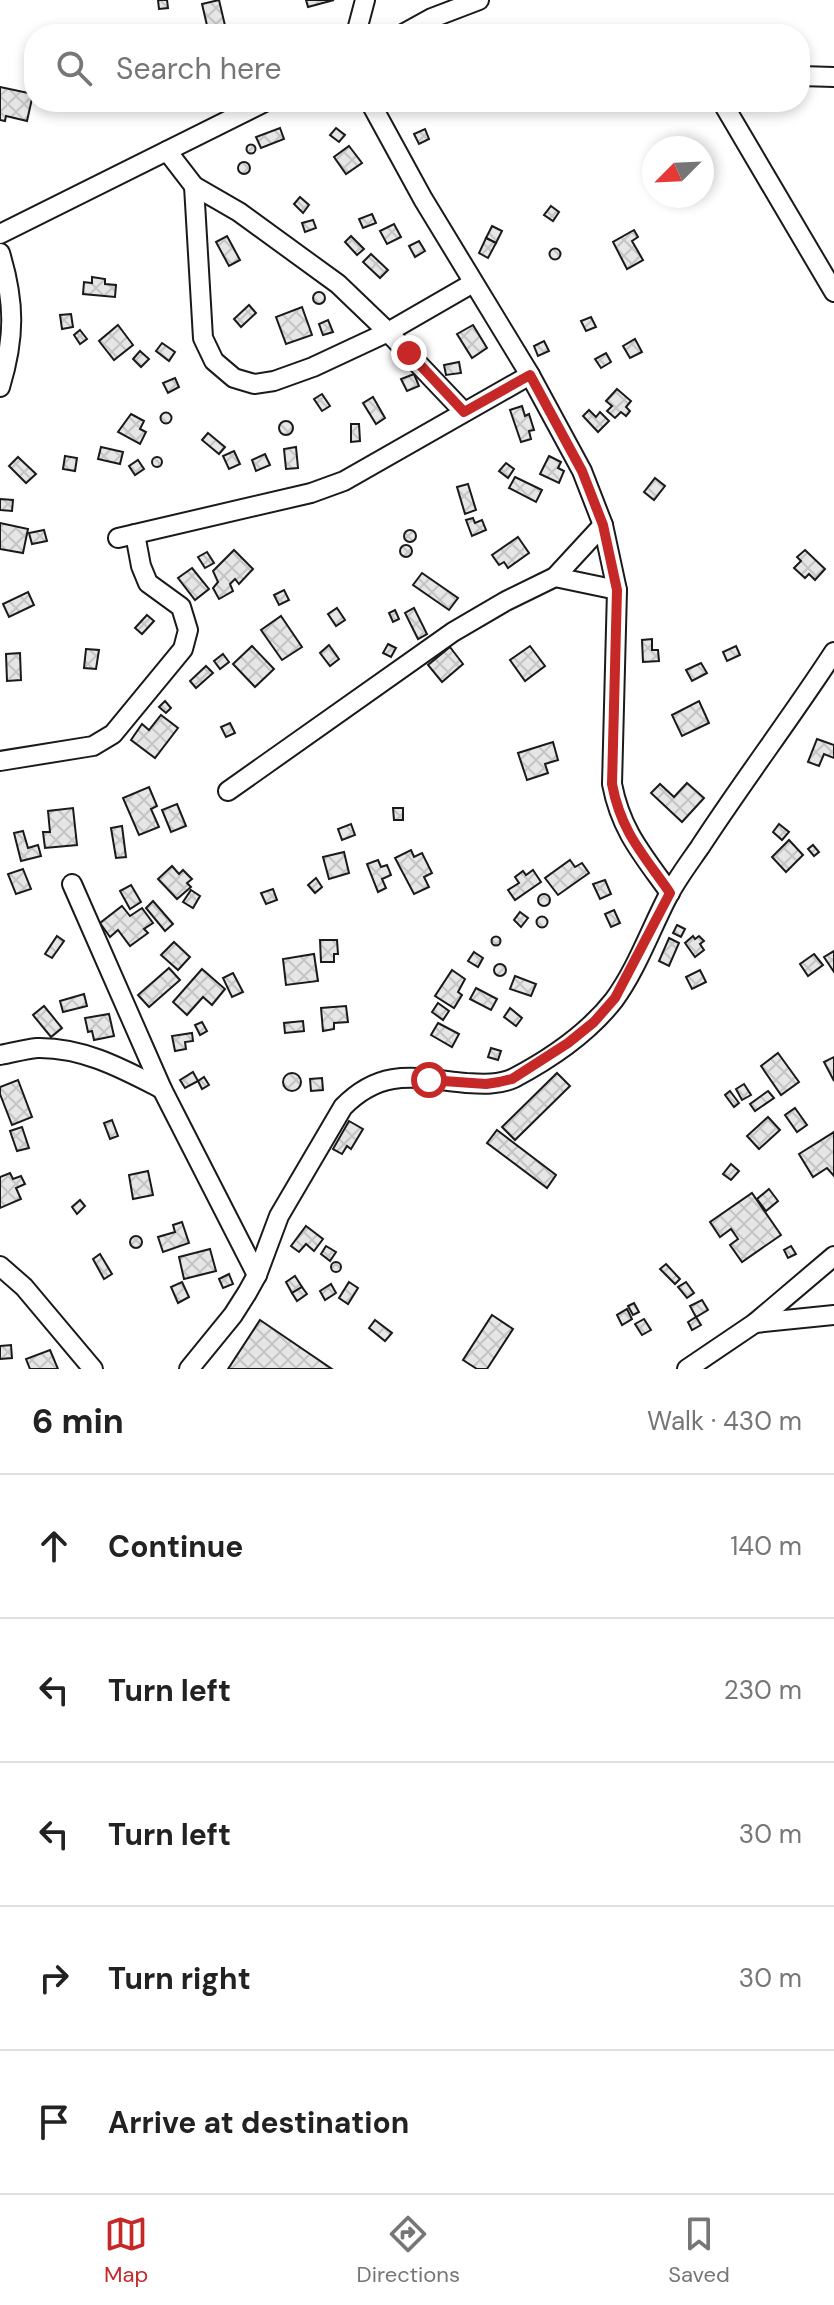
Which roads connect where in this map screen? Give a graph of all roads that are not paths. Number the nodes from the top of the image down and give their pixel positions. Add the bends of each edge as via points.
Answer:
1 (365, 0) edge
2 (479, 0) edge
3 (359, 24) edge
4 (421, 24) edge
5 (810, 76) edge
6 (834, 77) edge
7 (245, 112) edge
8 (376, 112) edge
9 (728, 112) edge
10 (167, 151) junction
11 (194, 186) junction
12 (0, 234) edge
13 (0, 253) edge
14 (473, 283) junction
15 (834, 292) edge
16 (388, 332) junction
17 (530, 375) junction
18 (0, 387) edge
19 (464, 412) junction
20 (603, 525) junction
21 (555, 577) junction
22 (617, 590) junction
23 (834, 652) edge
24 (0, 761) edge
25 (228, 791) dead end
26 (72, 884) dead end
27 (670, 893) junction
28 (0, 1055) edge
29 (162, 1089) junction
30 (834, 1256) edge
31 (0, 1266) edge
32 (257, 1275) junction
33 (834, 1315) edge
34 (755, 1323) junction
35 (93, 1369) edge
36 (189, 1369) edge
37 (687, 1369) edge

1 - 3 street
2 - 4 street
5 - 6 street
7 - 10 street
8 - 14 street
9 - 15 street
10 - 11 street
10 - 12 street
11 - 16 street via 290,247
11 - 16 street via 203,338 214,361 234,378 254,384 274,381
13 - 18 street via 10,285 12,340
14 - 16 street
14 - 17 street
16 - 19 street
17 - 19 street
17 - 20 street via 582,471
19 - 24 street via 344,481 126,536 148,583 181,607 188,630 183,649 113,734 93,746
20 - 21 street
20 - 22 street
21 - 22 street
21 - 25 street via 453,632
22 - 27 street via 612,784 625,828
23 - 27 street
26 - 29 street
27 - 32 street via 615,998 568,1043 512,1079 486,1084 401,1077 371,1084 352,1097 279,1216
28 - 29 street via 37,1048 71,1051 115,1064
29 - 32 street
30 - 34 street
31 - 35 street
32 - 36 street
33 - 34 street
34 - 37 street

